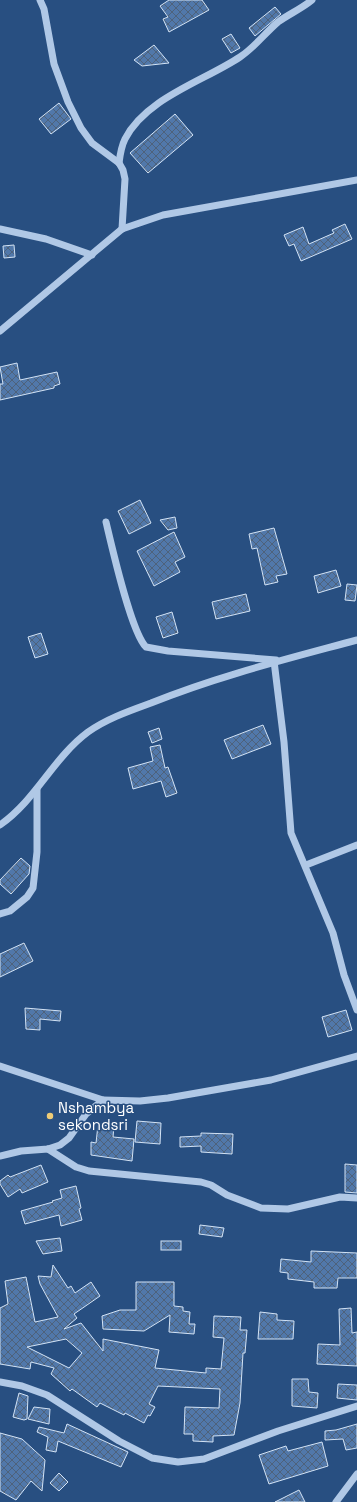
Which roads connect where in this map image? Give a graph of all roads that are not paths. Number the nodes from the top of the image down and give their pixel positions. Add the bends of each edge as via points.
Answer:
1 (40, 0) edge
2 (312, 0) edge
3 (119, 163) junction
4 (357, 180) edge
5 (0, 229) edge
6 (122, 229) junction
7 (92, 255) junction
8 (0, 331) edge
9 (106, 522) dead end
10 (357, 640) edge
11 (277, 661) junction
12 (37, 788) junction
13 (0, 825) edge
14 (357, 845) edge
15 (306, 865) junction
16 (0, 914) edge
17 (357, 1010) edge
18 (357, 1056) edge
19 (0, 1066) edge
20 (103, 1100) junction
21 (48, 1149) junction
22 (0, 1156) edge
23 (357, 1198) edge
24 (0, 1382) edge
25 (357, 1406) edge
26 (357, 1474) edge
27 (336, 1502) edge

1 - 3 street via 54,64 68,102 92,143
2 - 3 street via 278,22 251,50 229,65 178,91 148,112 125,139
3 - 6 street via 125,179
4 - 6 street via 163,215
5 - 7 street via 46,239
6 - 7 street
7 - 8 street
9 - 11 street via 139,637 146,647
10 - 11 street
11 - 12 street via 172,695 115,717 87,732
11 - 15 street via 291,833
12 - 13 street via 21,808
12 - 16 street via 37,852 33,888 27,897 10,911
14 - 15 street
15 - 17 street via 333,933
18 - 20 street via 270,1080 168,1098 140,1101
19 - 20 street
20 - 21 street via 86,1114 69,1138 60,1145
21 - 22 street
21 - 23 street via 76,1167 89,1171 201,1182 260,1208 288,1209 340,1197
24 - 25 street via 22,1386 47,1395 119,1441 152,1458 178,1462 204,1459 278,1431
26 - 27 street

